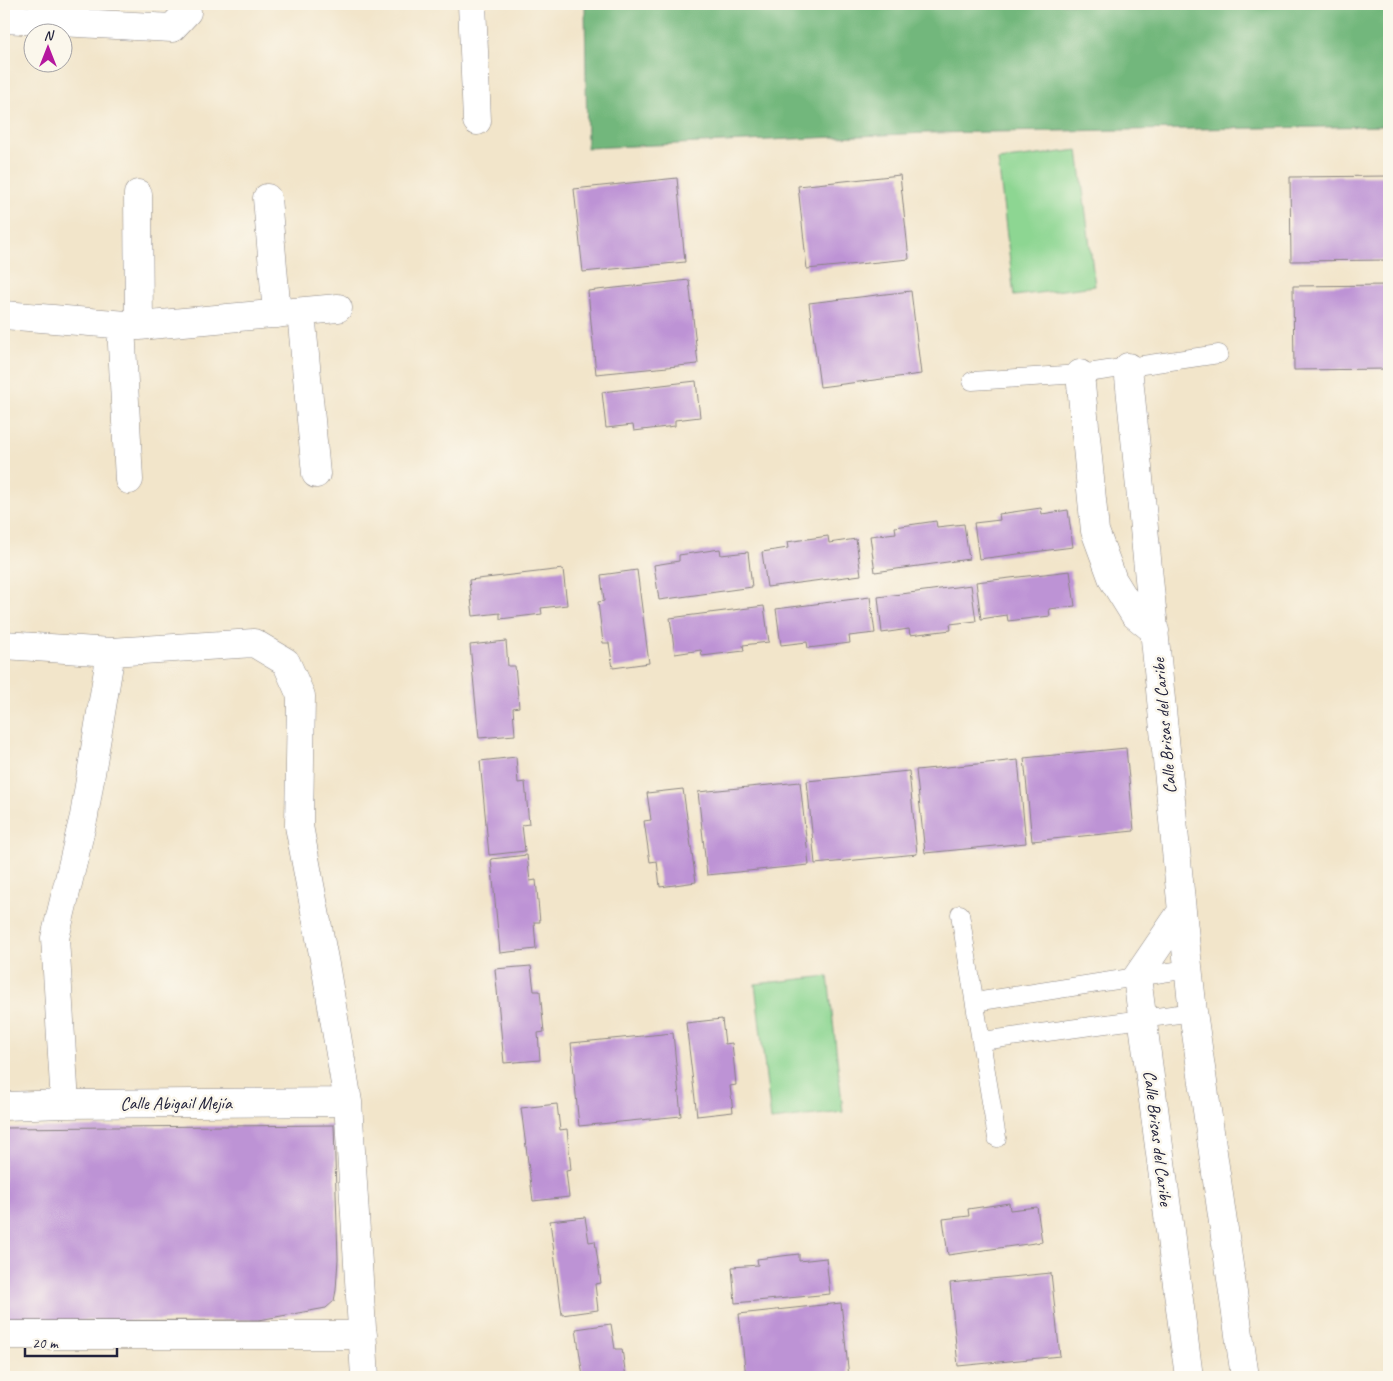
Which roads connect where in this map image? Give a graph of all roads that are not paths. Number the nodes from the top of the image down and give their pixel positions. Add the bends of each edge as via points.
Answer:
1 (186, 4) edge
2 (472, 4) edge
3 (4, 19) edge
4 (477, 121) dead end
5 (138, 194) dead end
6 (267, 198) dead end
7 (338, 308) dead end
8 (289, 313) junction
9 (4, 315) edge
10 (130, 326) junction
11 (1219, 354) dead end
12 (1128, 367) junction
13 (1080, 374) junction
14 (972, 381) dead end
15 (316, 474) dead end
16 (129, 480) dead end
17 (1155, 631) junction
18 (4, 645) edge
19 (111, 652) junction
20 (1182, 911) junction
21 (960, 914) dead end
22 (1188, 969) junction
23 (1137, 977) junction
24 (975, 1002) junction
25 (1193, 1012) junction
26 (1143, 1019) junction
27 (982, 1041) junction
28 (348, 1102) junction
29 (66, 1104) junction
30 (4, 1106) edge
31 (997, 1138) dead end
32 (4, 1335) edge
33 (363, 1335) junction
34 (365, 1377) edge
35 (1189, 1377) edge
36 (1245, 1377) edge

1 - 3 street via 187,12 172,28
2 - 4 street
5 - 10 street
6 - 8 street
7 - 8 street
8 - 10 street
8 - 15 street
9 - 10 street
10 - 16 street
11 - 12 lane
12 - 13 lane
12 - 17 street, Calle Brisas del Caribe
13 - 14 lane
13 - 17 street via 1095,531 1113,580 1134,614
17 - 20 street, Calle Brisas del Caribe
18 - 19 street
19 - 28 street via 254,642 286,662 301,696 299,826
19 - 29 street via 84,816 55,938
20 - 22 street, Calle Brisas del Caribe
20 - 23 street
21 - 24 lane
22 - 23 lane
22 - 25 street, Calle Brisas del Caribe
23 - 24 lane
23 - 26 street, Calle Brisas del Caribe
24 - 27 lane
25 - 26 lane
25 - 36 street, Calle Brisas del Caribe
26 - 27 lane
26 - 35 street, Calle Brisas del Caribe
27 - 31 lane
28 - 29 street, Calle Abigail Mejía
28 - 33 street
29 - 30 street, Calle Abigail Mejía
32 - 33 street
33 - 34 street

